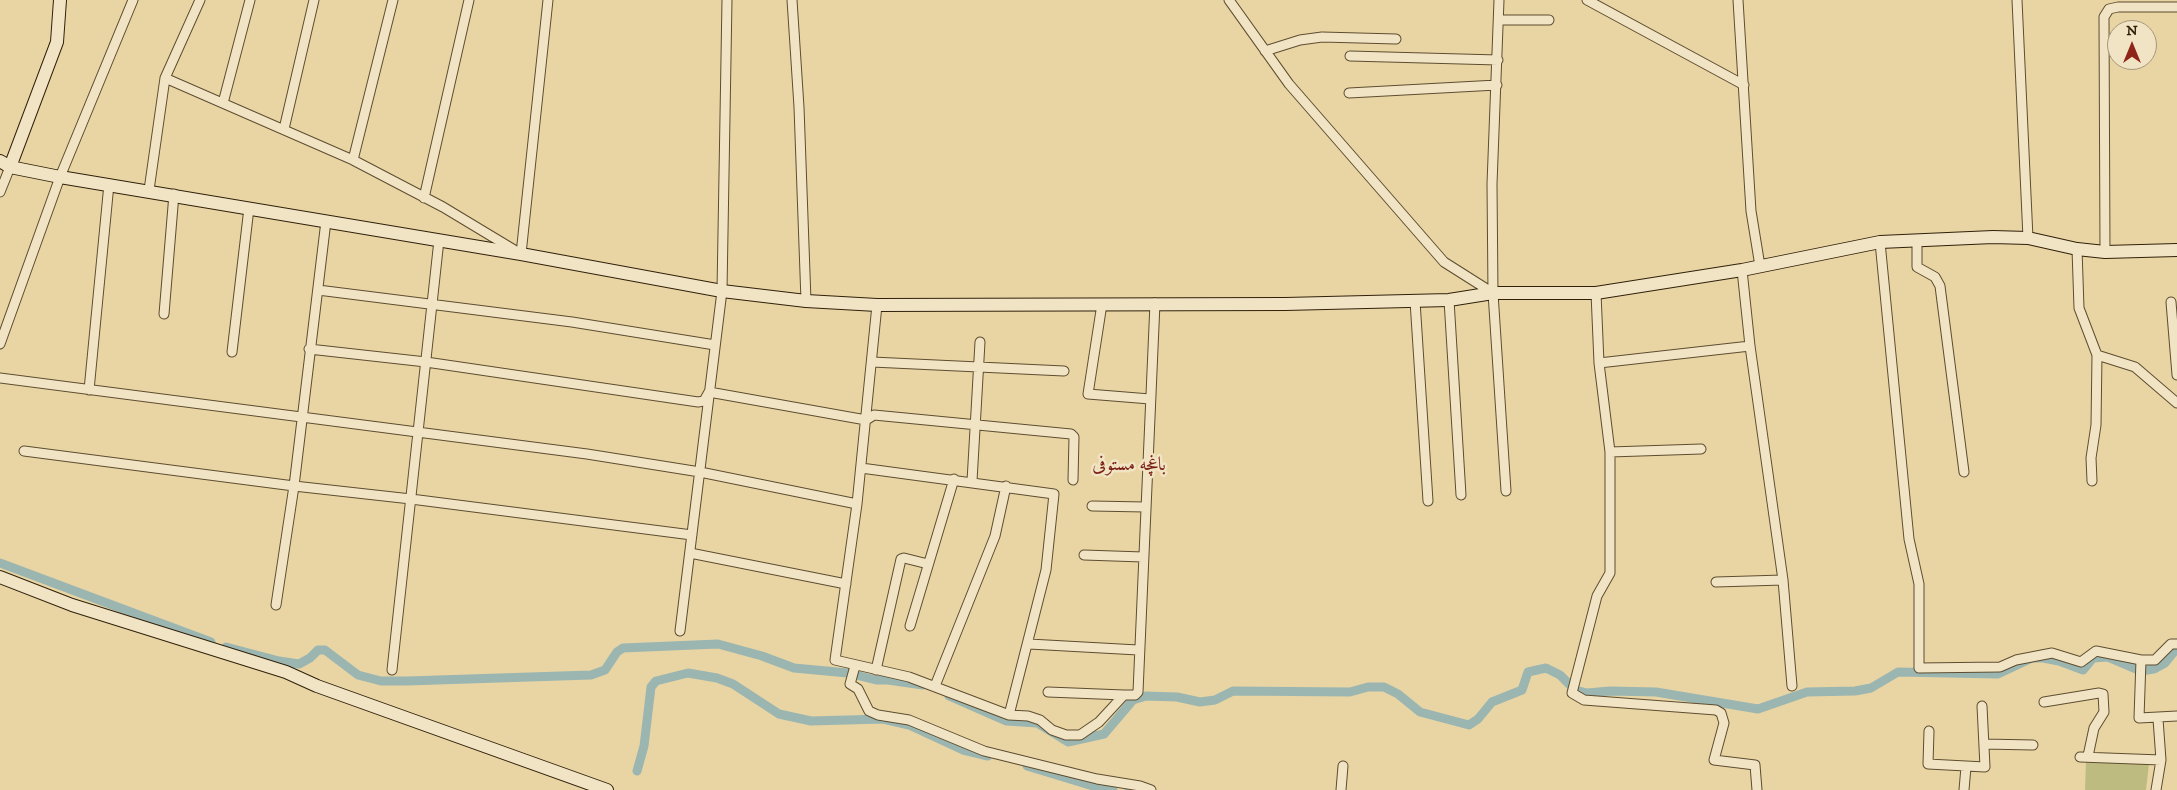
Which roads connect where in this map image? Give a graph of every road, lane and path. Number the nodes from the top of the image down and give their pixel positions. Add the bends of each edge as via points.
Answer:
1 (60, 0) edge
2 (133, 0) edge
3 (200, 0) edge
4 (250, 0) edge
5 (314, 0) edge
6 (393, 0) edge
7 (469, 0) edge
8 (548, 0) edge
9 (727, 0) edge
10 (792, 0) edge
11 (1229, 0) edge
12 (1499, 0) edge
13 (1587, 0) edge
14 (1738, 0) edge
15 (2017, 0) edge
16 (2177, 7) edge
17 (1500, 20) junction
18 (1549, 20) dead end
19 (1396, 39) dead end
20 (1265, 51) junction
21 (1350, 56) dead end
22 (1498, 60) junction
23 (165, 78) junction
24 (1744, 84) junction
25 (1497, 85) junction
26 (1349, 93) dead end
27 (223, 103) junction
28 (284, 129) junction
29 (353, 160) junction
30 (5, 164) edge
31 (60, 177) junction
32 (109, 184) junction
33 (148, 190) junction
34 (0, 192) edge
35 (174, 194) junction
36 (424, 198) junction
37 (249, 208) junction
38 (326, 221) junction
39 (2028, 238) junction
40 (439, 240) junction
41 (1917, 240) junction
42 (1880, 242) junction
43 (2077, 249) junction
44 (2177, 250) edge
45 (2105, 252) junction
46 (521, 254) junction
47 (1760, 266) junction
48 (1742, 270) junction
49 (318, 290) junction
50 (722, 291) junction
51 (1493, 293) junction
52 (1596, 293) junction
53 (1448, 300) junction
54 (1415, 301) junction
55 (806, 302) junction
56 (2171, 302) dead end
57 (1155, 303) junction
58 (432, 304) junction
59 (1102, 304) junction
60 (877, 305) junction
61 (164, 314) dead end
62 (980, 342) dead end
63 (0, 344) edge
64 (715, 345) junction
65 (1750, 346) junction
66 (309, 349) junction
67 (232, 352) dead end
68 (2097, 355) junction
69 (426, 362) junction
70 (872, 362) junction
71 (1599, 363) junction
72 (979, 368) junction
73 (1064, 371) dead end
74 (2177, 375) edge
75 (0, 378) edge
76 (89, 390) junction
77 (710, 392) junction
78 (1150, 399) junction
79 (2177, 403) edge
80 (302, 418) junction
81 (866, 420) junction
82 (975, 425) junction
83 (418, 432) junction
84 (1701, 449) dead end
85 (24, 451) dead end
86 (1610, 452) junction
87 (861, 468) junction
88 (700, 472) junction
89 (1964, 472) dead end
90 (954, 479) junction
91 (1073, 480) dead end
92 (972, 481) junction
93 (2092, 481) dead end
94 (294, 486) junction
95 (1006, 486) junction
96 (1506, 491) dead end
97 (1461, 495) dead end
98 (411, 499) junction
99 (1428, 501) dead end
100 (857, 504) junction
101 (1092, 506) dead end
102 (1145, 507) junction
103 (692, 534) junction
104 (690, 552) junction
105 (1084, 555) dead end
106 (1143, 557) junction
107 (928, 564) junction
108 (0, 577) edge
109 (1783, 580) junction
110 (1716, 582) dead end
111 (846, 584) junction
112 (276, 606) dead end
113 (910, 626) dead end
114 (680, 631) dead end
115 (1029, 644) junction
116 (2177, 644) edge
117 (1138, 650) junction
118 (2141, 660) junction
119 (855, 666) junction
120 (392, 670) dead end
121 (876, 670) junction
122 (935, 686) junction
123 (1792, 686) dead end
124 (1048, 692) dead end
125 (1124, 695) junction
126 (2044, 702) dead end
127 (1982, 706) dead end
128 (1009, 716) junction
129 (2177, 716) edge
130 (2158, 719) junction
131 (1929, 731) dead end
132 (1984, 744) junction
133 (2033, 745) dead end
134 (2161, 760) junction
135 (1343, 766) dead end
136 (1966, 767) junction
137 (607, 790) edge
138 (1151, 790) edge
139 (1341, 790) edge
140 (1757, 790) edge
141 (1964, 790) edge
142 (2156, 790) edge

1 - 30 street via 57,42
2 - 31 street
3 - 23 street
4 - 27 street
5 - 28 street
6 - 29 street
7 - 36 street
8 - 46 street
9 - 50 street
10 - 55 street
11 - 20 street
12 - 17 street
13 - 24 street
14 - 24 street
15 - 39 street
16 - 45 street via 2118,7 2109,9 2104,18
17 - 18 street
17 - 22 street
19 - 20 street via 1322,36
20 - 51 street via 1289,84 1444,262
21 - 22 street
22 - 25 street
23 - 27 street
23 - 33 street
24 - 47 street via 1751,211
25 - 26 street
25 - 51 street via 1492,184
27 - 28 street
28 - 29 street
29 - 36 street
30 - 31 street
30 - 34 street
31 - 32 street
31 - 63 street
32 - 33 street
32 - 76 street
33 - 35 street
35 - 37 street
35 - 61 street
36 - 46 street
37 - 38 street
37 - 67 street
38 - 40 street
38 - 49 street
39 - 41 street
39 - 43 street
40 - 46 street
40 - 58 street
41 - 42 street
41 - 89 street via 1917,267 1935,277 1940,286
42 - 47 street
42 - 118 street via 1909,539 1919,584 1919,668 2000,667 2016,660 2052,653 2081,662 2096,651
43 - 45 street
43 - 68 street via 2079,308
44 - 45 street
46 - 50 street
47 - 48 street
48 - 52 street
48 - 65 street
49 - 58 street
49 - 66 street
50 - 55 street
50 - 64 street
51 - 52 street
51 - 53 street
51 - 96 street
52 - 71 street
53 - 54 street
53 - 97 street
54 - 57 street
54 - 99 street
55 - 60 street
56 - 74 street
57 - 59 street
57 - 78 street
58 - 64 street
58 - 69 street
59 - 60 street
59 - 78 street via 1088,394
60 - 70 street
62 - 72 street
64 - 77 street
65 - 71 street
65 - 109 street
66 - 69 street
66 - 80 street
68 - 79 street via 2135,367
68 - 93 street
69 - 77 street via 698,402 704,401
69 - 83 street
70 - 72 street
70 - 81 street
71 - 86 street
72 - 73 street
72 - 82 street
75 - 76 street
76 - 80 street
77 - 81 street
77 - 88 street
78 - 102 street
80 - 83 street
80 - 94 street
81 - 82 street via 874,415
81 - 87 street
82 - 91 street via 1073,434
82 - 92 street
83 - 88 street
83 - 98 street
84 - 86 street
85 - 94 street
86 - 140 street via 1610,574 1597,596 1572,693 1584,700 1716,710 1721,713 1724,723 1714,760 1755,765
87 - 90 street
87 - 100 street
88 - 100 street
88 - 103 street
90 - 92 street
90 - 107 street
92 - 95 street
94 - 98 street
94 - 112 street
95 - 115 street via 1054,494 1046,570
95 - 122 street via 995,536
98 - 103 street
98 - 120 street
100 - 111 street
101 - 102 street
102 - 106 street
103 - 104 street
104 - 111 street
104 - 114 street
105 - 106 street
106 - 117 street
107 - 113 street
107 - 121 street via 901,559
108 - 137 street via 72,605 286,672
109 - 110 street
109 - 123 street
111 - 119 street via 835,660
115 - 117 street
115 - 128 street
116 - 118 street via 2171,644 2155,660
117 - 125 street via 1138,694
118 - 130 street via 2139,718
119 - 121 street
119 - 138 street via 850,684 858,689 870,711 878,715 909,720 984,751
121 - 122 street
122 - 128 street
124 - 125 street
125 - 128 street via 1099,722 1080,735 1052,730 1040,720 1028,716
126 - 134 street via 2103,694 2104,712 2094,728 2084,757
127 - 132 street
129 - 130 street
130 - 134 street
131 - 136 street via 1928,764
132 - 133 street
132 - 136 street via 1985,766
134 - 142 street
135 - 139 street
136 - 141 street

